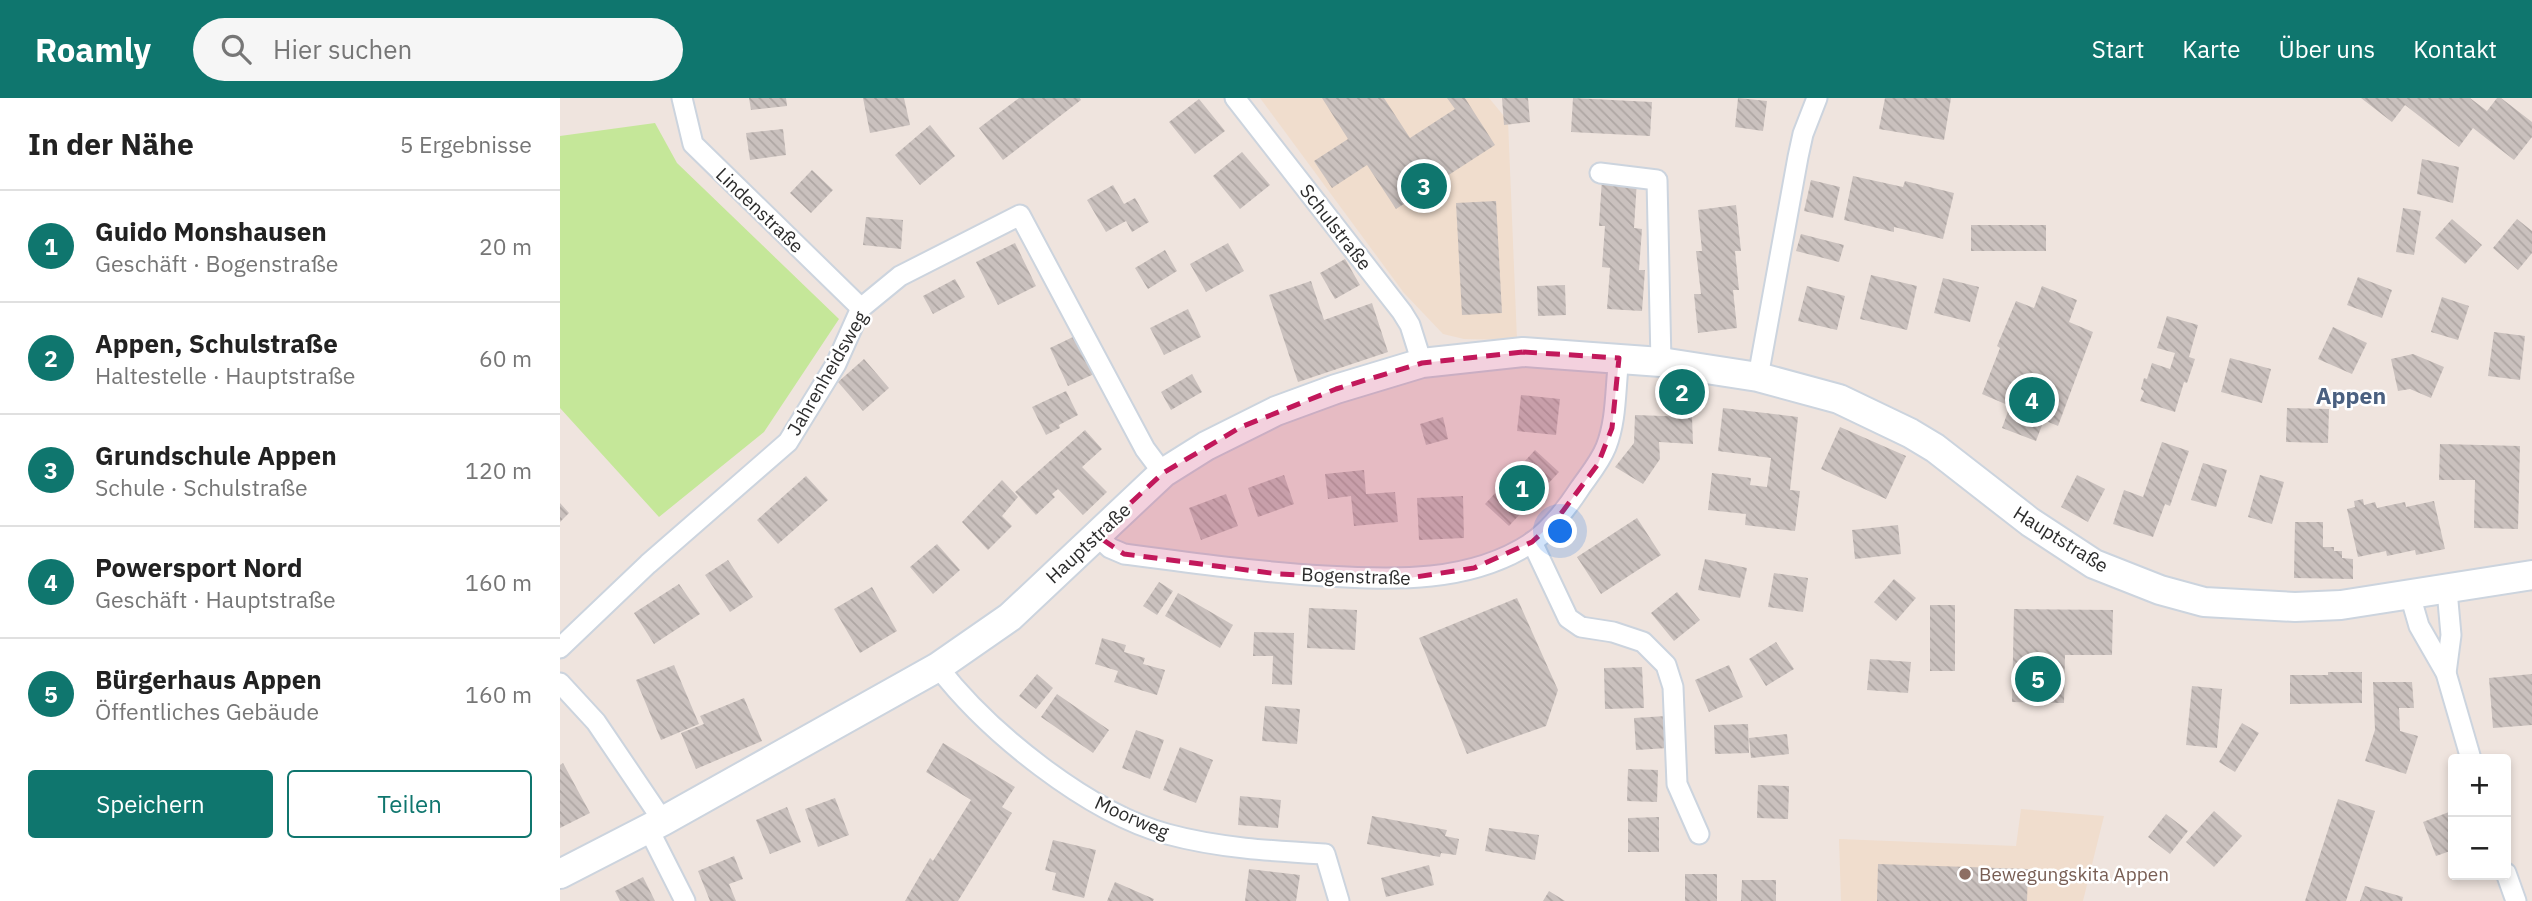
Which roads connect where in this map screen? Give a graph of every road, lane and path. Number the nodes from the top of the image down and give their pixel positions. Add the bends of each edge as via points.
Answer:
1 (682, 98) edge
2 (1235, 98) edge
3 (1817, 98) edge
4 (1600, 173) dead end
5 (861, 308) junction
6 (1619, 358) junction
7 (1661, 362) junction
8 (1422, 363) junction
9 (1758, 377) junction
10 (1163, 473) junction
11 (1096, 535) junction
12 (1532, 542) junction
13 (2532, 575) edge
14 (2447, 590) junction
15 (2410, 595) junction
16 (560, 648) edge
17 (938, 667) junction
18 (2446, 673) junction
19 (560, 683) edge
20 (2470, 754) edge
21 (655, 825) junction
22 (1699, 834) dead end
23 (560, 874) edge
24 (2508, 880) edge
25 (685, 901) edge
26 (1339, 901) edge
27 (2516, 901) edge

1 - 5 street, Lindenstraße via 693,144
2 - 8 street, Schulstraße via 1402,312
3 - 9 street via 1803,134
4 - 7 street via 1657,180
5 - 10 street, Jahrenheidsweg via 900,276 1020,215 1144,449
5 - 16 street, Jahrenheidsweg via 836,364 788,442
6 - 7 main road, Hauptstraße
6 - 8 main road, Hauptstraße via 1523,352
6 - 12 street, Bogenstraße via 1615,406 1598,464 1569,505
7 - 9 main road, Hauptstraße
8 - 10 main road, Hauptstraße via 1276,411
9 - 15 main road, Hauptstraße via 1839,399 1910,433 2094,564 2161,590 2204,602 2295,607
10 - 11 main road, Hauptstraße
11 - 12 street, Bogenstraße via 1124,554 1278,574 1396,580 1474,568
11 - 17 main road, Hauptstraße via 1010,617
12 - 22 street via 1569,618 1581,627 1643,642 1666,664 1674,687 1677,784
13 - 14 main road, Hauptstraße
14 - 15 main road, Hauptstraße
14 - 18 street via 2451,645
15 - 18 street via 2419,626
17 - 21 main road, Hauptstraße
17 - 26 street, Moorweg via 1008,740 1104,807 1164,833 1196,841 1325,854
18 - 20 street
19 - 21 street via 596,722
21 - 23 main road, Hauptstraße
21 - 25 street
24 - 27 street

